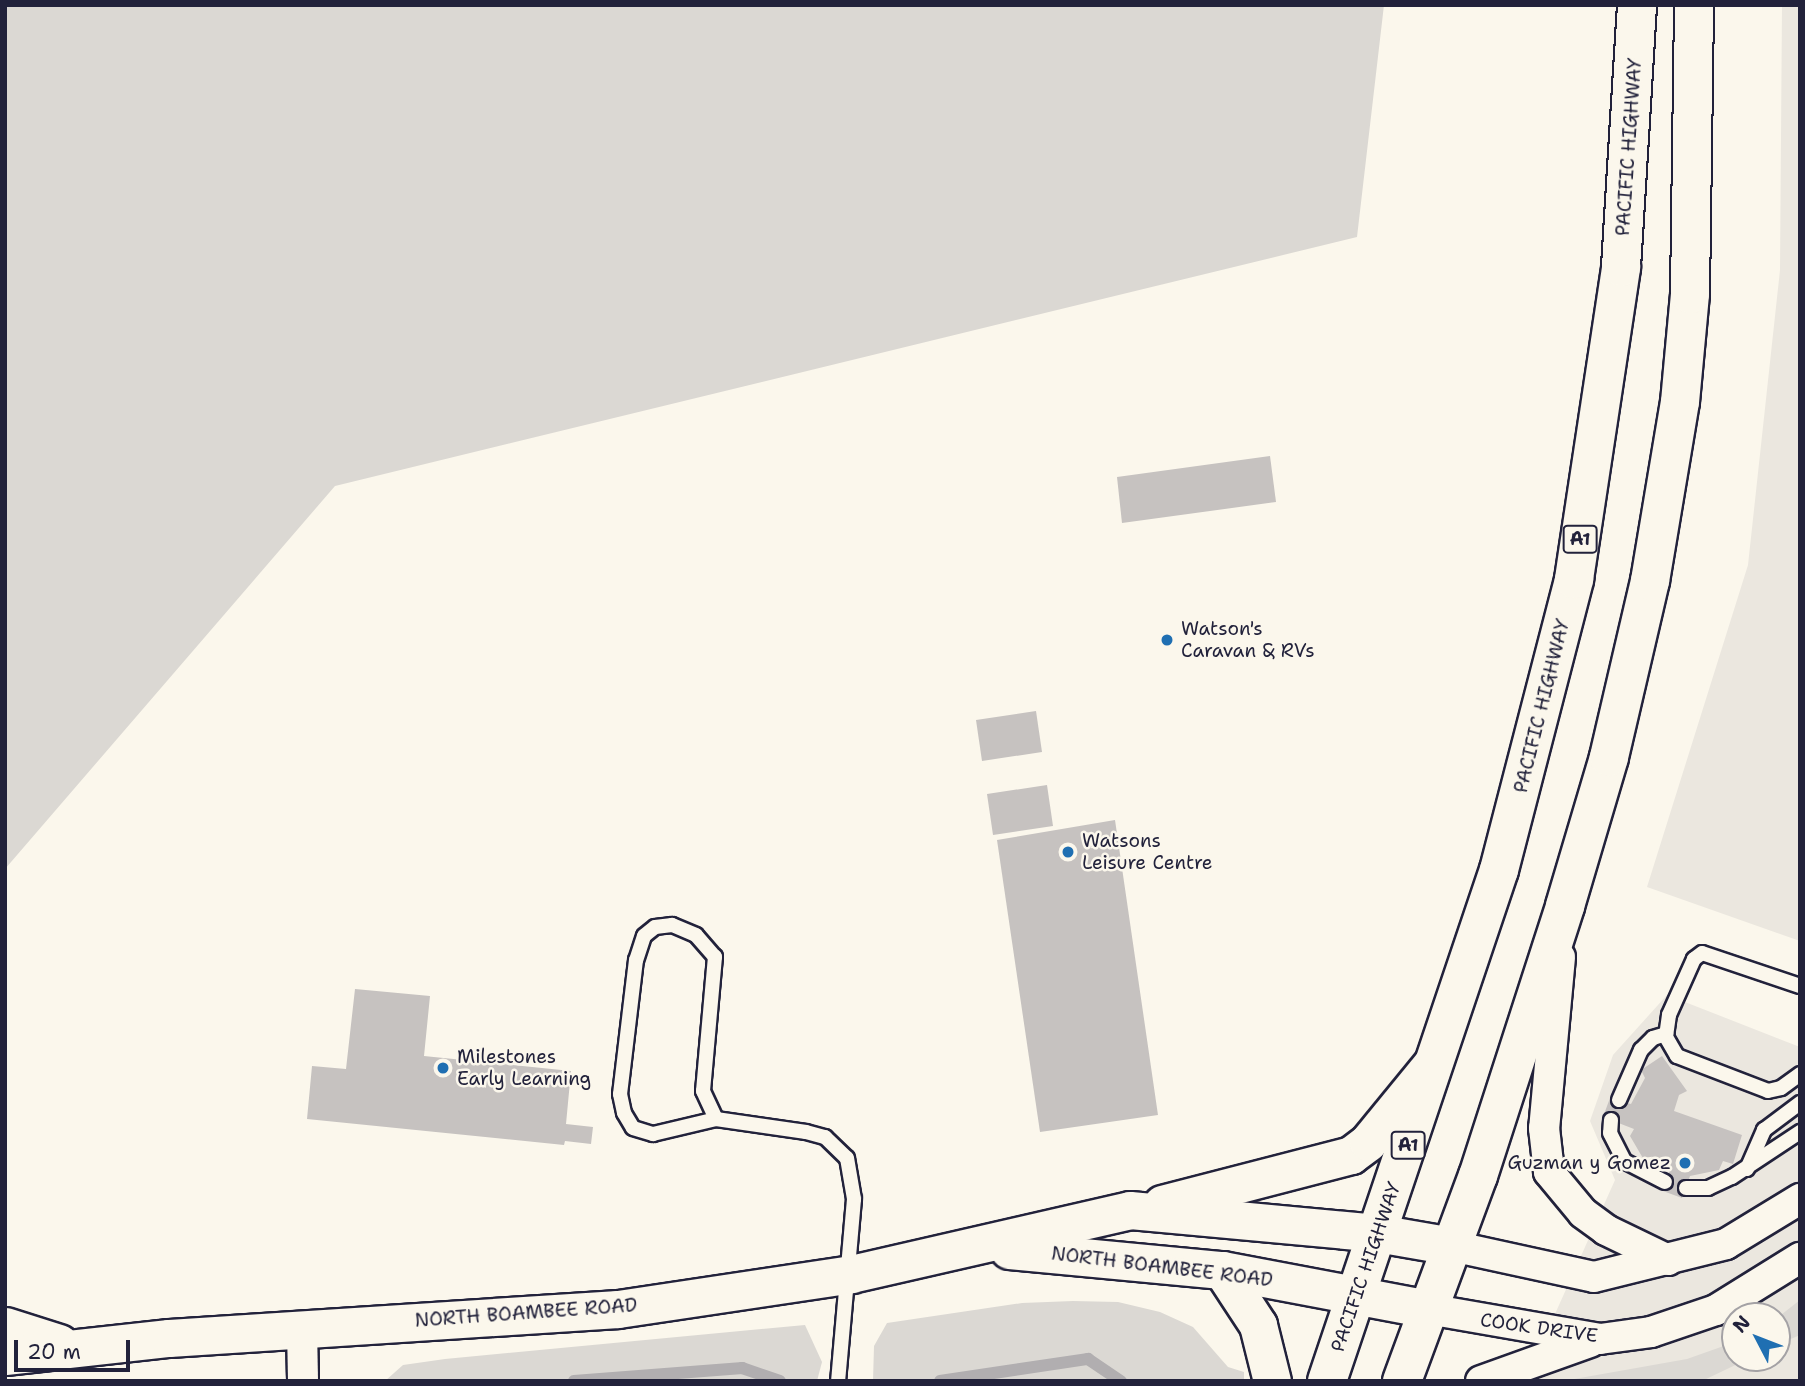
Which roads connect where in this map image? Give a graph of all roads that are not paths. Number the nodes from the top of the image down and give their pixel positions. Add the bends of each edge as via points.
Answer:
1 (1637, 5) edge
2 (1694, 5) edge
3 (1565, 906) junction
4 (1800, 986) edge
5 (1666, 1034) junction
6 (1438, 1057) junction
7 (1800, 1074) edge
8 (1619, 1100) dead end
9 (1800, 1103) edge
10 (716, 1119) junction
11 (1611, 1120) dead end
12 (1800, 1132) edge
13 (1746, 1169) junction
14 (1665, 1182) dead end
15 (1686, 1188) dead end
16 (1800, 1199) edge
17 (1130, 1210) junction
18 (1377, 1233) junction
19 (1452, 1246) junction
20 (977, 1247) junction
21 (1800, 1258) edge
22 (1668, 1260) junction
23 (1223, 1270) junction
24 (851, 1274) junction
25 (1356, 1293) junction
26 (1428, 1309) junction
27 (5, 1326) edge
28 (302, 1328) junction
29 (1600, 1339) junction
30 (71, 1346) junction
31 (5, 1356) edge
32 (839, 1374) edge
33 (303, 1381) edge
34 (1272, 1381) edge
35 (1327, 1381) edge
36 (1402, 1381) edge
37 (1481, 1381) edge

1 - 6 highway, PACIFIC HIGHWAY / A1 via 1621,267 1574,579 1499,870
2 - 3 highway via 1690,294 1680,402 1650,581 1609,758
3 - 19 highway
3 - 22 street via 1544,1128 1549,1172 1590,1219
4 - 5 lane via 1702,953 1694,958 1684,980
5 - 7 lane via 1677,1056 1768,1091
5 - 8 lane via 1641,1050
6 - 17 street via 1368,1142 1351,1155 1212,1194
6 - 18 highway, PACIFIC HIGHWAY / A1
9 - 13 lane via 1764,1130
10 - 10 lane via 653,1134 633,1128 624,1113 620,1094 636,960 644,936 655,927 672,925 696,935 715,957 703,1091
10 - 24 lane via 806,1132 838,1146 852,1174
11 - 14 lane via 1610,1133 1623,1161
12 - 13 lane
13 - 15 lane via 1708,1188
16 - 22 street via 1726,1244
17 - 18 street, NORTH BOAMBEE ROAD
17 - 20 street, NORTH BOAMBEE ROAD
18 - 19 street, NORTH BOAMBEE ROAD
18 - 25 highway, PACIFIC HIGHWAY / A1
19 - 22 street via 1594,1277
19 - 26 highway
20 - 23 street, NORTH BOAMBEE ROAD
20 - 24 street, NORTH BOAMBEE ROAD
21 - 29 street, COOK DRIVE via 1716,1310 1651,1332
23 - 25 street, NORTH BOAMBEE ROAD
23 - 34 street via 1258,1325
24 - 28 street, NORTH BOAMBEE ROAD via 618,1309
24 - 32 lane
25 - 26 street, NORTH BOAMBEE ROAD
25 - 35 highway, PACIFIC HIGHWAY / A1
26 - 29 street, COOK DRIVE
26 - 36 highway
27 - 30 street, NORTH BOAMBEE ROAD
28 - 30 street, NORTH BOAMBEE ROAD
28 - 33 street
29 - 37 street
30 - 31 street, NORTH BOAMBEE ROAD

